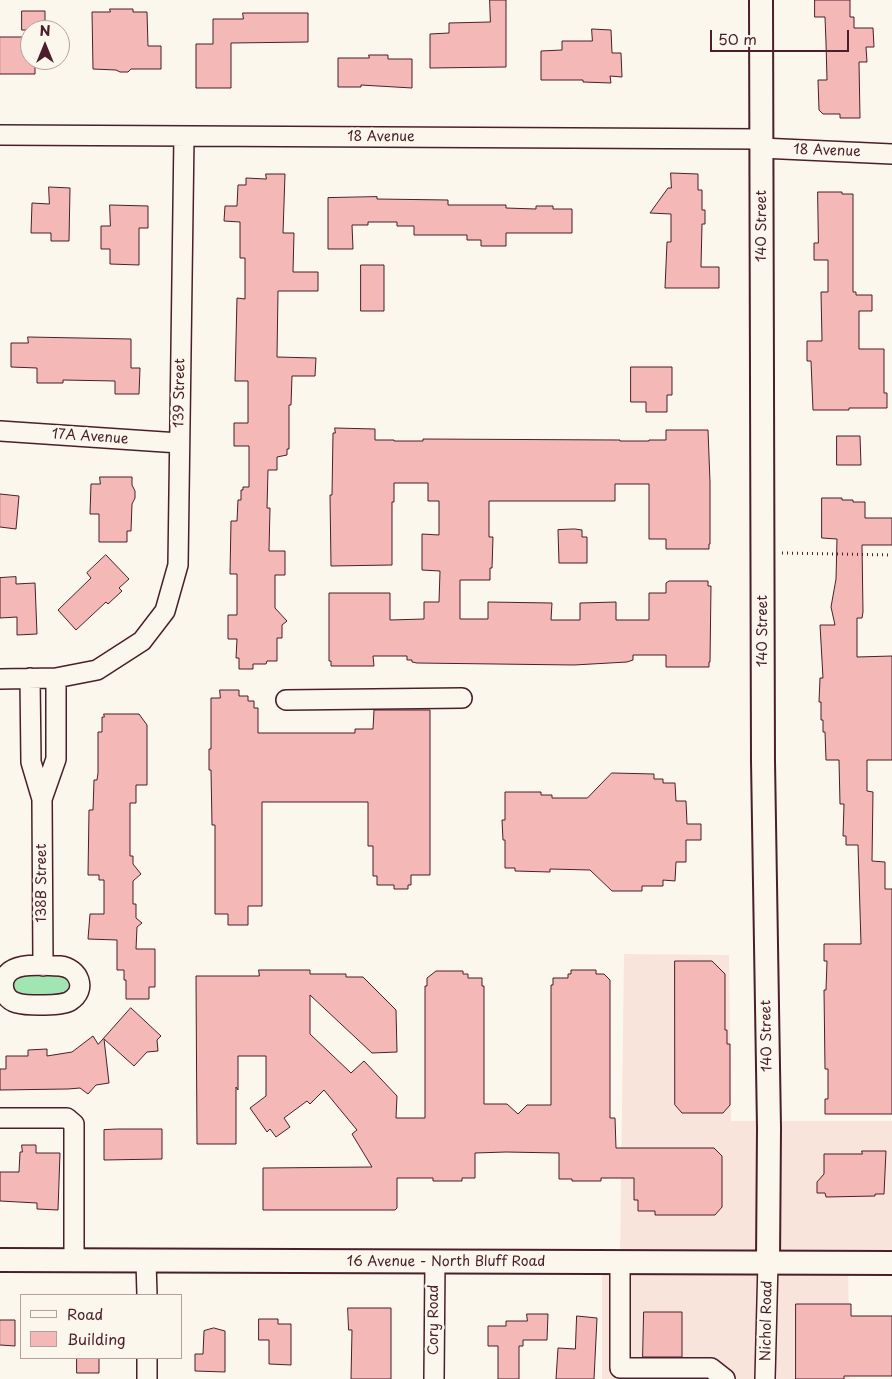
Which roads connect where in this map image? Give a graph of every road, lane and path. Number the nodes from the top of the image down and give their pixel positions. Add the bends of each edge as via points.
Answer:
1 (761, 0) edge
2 (0, 135) edge
3 (184, 136) junction
4 (761, 144) junction
5 (892, 154) edge
6 (0, 432) edge
7 (179, 443) junction
8 (781, 553) dead end
9 (892, 555) edge
10 (30, 678) junction
11 (56, 678) junction
12 (0, 679) edge
13 (462, 698) dead end
14 (286, 700) dead end
15 (42, 799) junction
16 (43, 966) dead end
17 (0, 1118) edge
18 (0, 1260) edge
19 (74, 1260) junction
20 (146, 1261) junction
21 (435, 1262) junction
22 (620, 1262) junction
23 (768, 1262) junction
24 (892, 1263) edge
25 (147, 1294) edge
26 (147, 1359) edge
27 (147, 1379) edge
28 (434, 1379) edge
29 (724, 1379) edge
30 (765, 1379) edge

1 - 4 main road, 140 Street
2 - 3 street, 18 Avenue
3 - 4 street, 18 Avenue
3 - 7 street, 139 Street
4 - 5 street, 18 Avenue
4 - 23 main road, 140 Street
6 - 7 street, 17A Avenue
7 - 11 street, 139 Street via 178,565 165,611 142,641 97,670
8 - 9 path
10 - 11 street, 139 Street
10 - 12 street, 139 Street
10 - 15 street, 138B Street via 31,762
11 - 15 street, 138B Street via 56,759
13 - 14 street
15 - 16 street, 138B Street
17 - 19 street via 67,1118 74,1124
18 - 19 main road, 16 Avenue - North Bluff Road
19 - 20 main road, 16 Avenue - North Bluff Road
20 - 21 main road, 16 Avenue - North Bluff Road
20 - 25 street
21 - 22 main road, 16 Avenue - North Bluff Road
21 - 28 street, Cory Road
22 - 23 main road, 16 Avenue - North Bluff Road
22 - 29 street via 620,1368 711,1368
23 - 24 main road, 16 Avenue - North Bluff Road
23 - 30 street, Nichol Road
26 - 27 street

